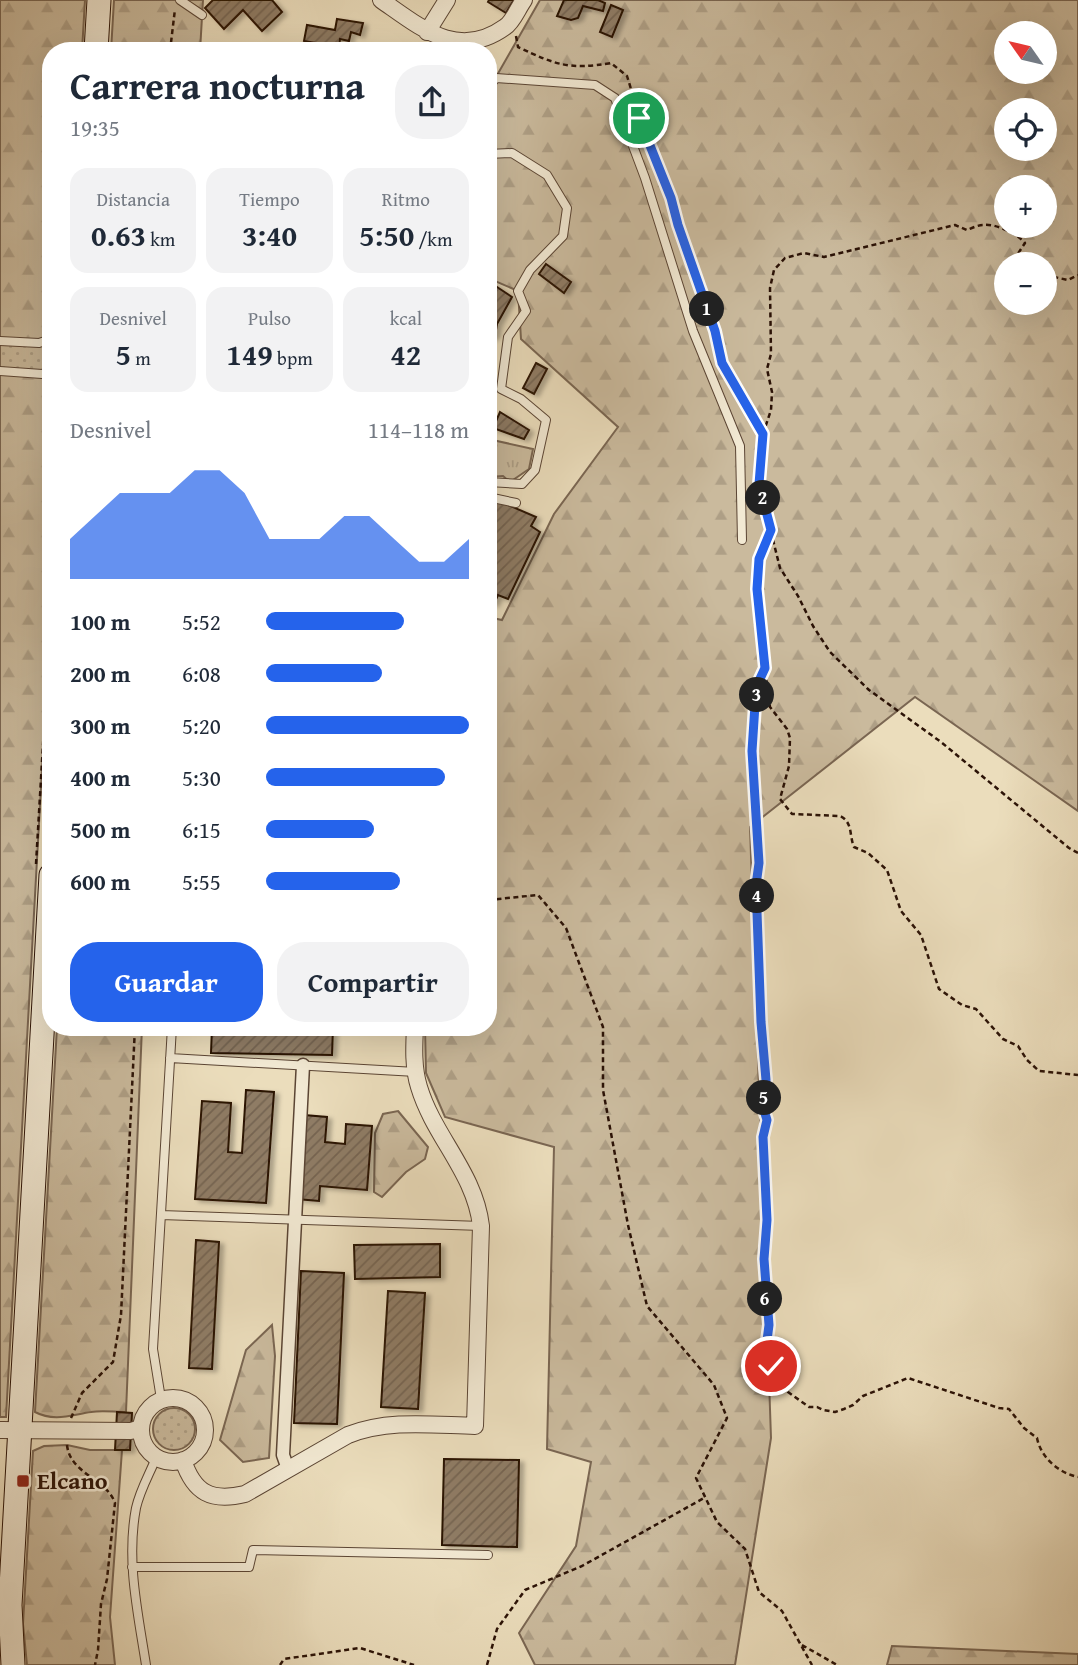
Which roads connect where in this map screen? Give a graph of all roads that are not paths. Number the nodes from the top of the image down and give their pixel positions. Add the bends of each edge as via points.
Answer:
1 (99, 0) edge
2 (178, 0) edge
3 (382, 0) edge
4 (447, 0) edge
5 (524, 0) edge
6 (202, 15) dead end
7 (426, 32) junction
8 (97, 42) edge
9 (497, 79) edge
10 (497, 154) edge
11 (0, 341) edge
12 (42, 342) edge
13 (39, 343) junction
14 (42, 344) edge
15 (0, 372) edge
16 (42, 373) edge
17 (497, 483) edge
18 (497, 500) edge
19 (516, 503) dead end
20 (742, 540) dead end
21 (42, 997) edge
22 (171, 1036) edge
23 (415, 1036) edge
24 (170, 1058) junction
25 (303, 1065) junction
26 (416, 1072) junction
27 (161, 1215) junction
28 (295, 1221) junction
29 (481, 1226) junction
30 (161, 1399) junction
31 (10, 1430) edge
32 (137, 1432) junction
33 (156, 1458) junction
34 (183, 1460) junction
35 (288, 1469) junction
36 (488, 1555) dead end
37 (132, 1567) junction
38 (13, 1665) edge
39 (146, 1665) edge

1 - 8 main road
2 - 6 lane
3 - 7 street
4 - 7 street
5 - 7 street via 507,27 477,41 448,41
9 - 20 lane via 595,85 615,98 693,331 740,446
10 - 17 lane via 512,153 547,175 566,208 563,236 530,270 518,291 526,311 508,337 501,389 545,420 535,470 522,484
11 - 13 lane
12 - 13 lane
13 - 14 lane
15 - 16 lane
18 - 19 lane
21 - 31 main road
22 - 24 lane
23 - 26 street
24 - 25 lane
24 - 27 lane
25 - 26 lane
25 - 28 street
26 - 29 street via 426,1104 469,1181
27 - 28 lane
27 - 30 lane via 153,1349
28 - 29 lane
28 - 35 street via 283,1455
29 - 35 street via 475,1426 364,1429
30 - 32 street via 146,1411
30 - 34 street via 172,1397 193,1404 205,1424 201,1446
31 - 32 street
31 - 38 main road
32 - 33 street
33 - 34 street
33 - 37 lane via 136,1507
34 - 35 street via 201,1491 221,1497 245,1494
36 - 37 lane via 253,1550 250,1567
37 - 39 lane

